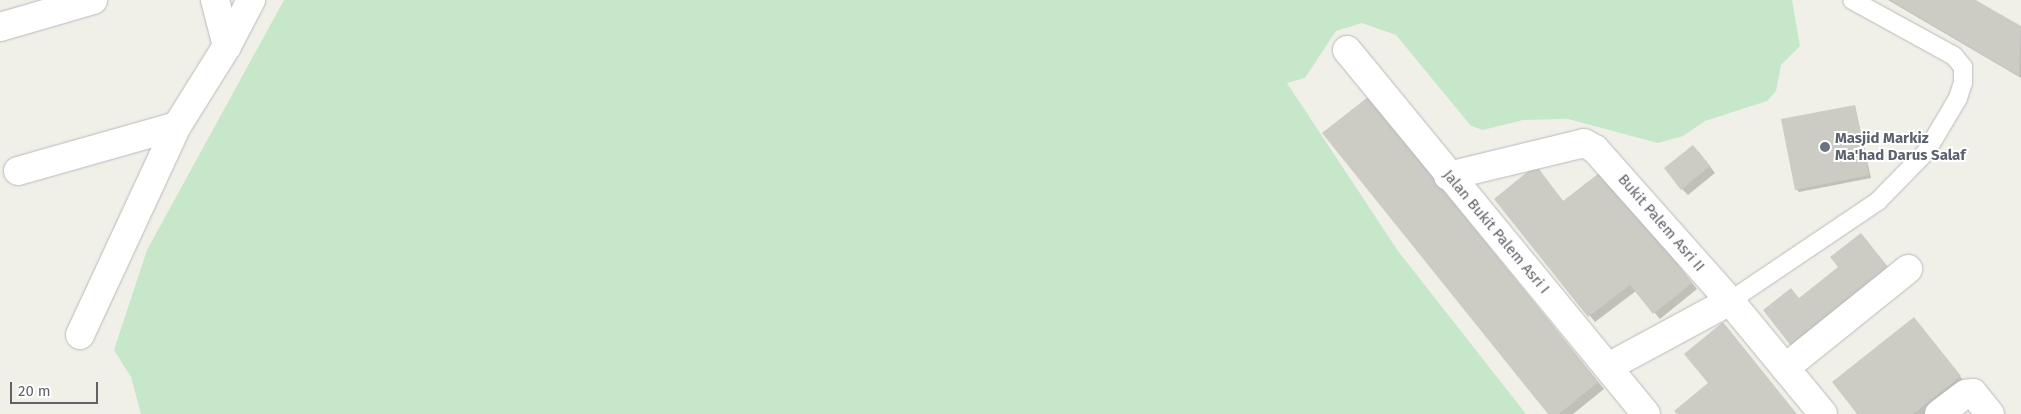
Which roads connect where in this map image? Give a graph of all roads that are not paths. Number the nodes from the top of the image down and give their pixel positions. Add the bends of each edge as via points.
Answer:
1 (93, 0) edge
2 (215, 0) edge
3 (251, 0) edge
4 (1852, 0) edge
5 (0, 27) edge
6 (227, 46) junction
7 (1347, 50) dead end
8 (176, 126) junction
9 (18, 171) dead end
10 (1448, 176) junction
11 (1908, 269) dead end
12 (1730, 301) junction
13 (80, 335) dead end
14 (1608, 367) junction
15 (1785, 368) junction
16 (1646, 414) edge
17 (1824, 414) edge
18 (1939, 414) edge
19 (1990, 414) edge

1 - 5 street
2 - 6 street
3 - 6 street
4 - 12 lane via 1954,56 1963,67 1964,83 1958,98 1926,152 1878,201
6 - 8 street
7 - 10 street, Jalan Bukit Palem Asri I
8 - 9 street
8 - 13 street
10 - 12 street, Bukit Palem Asri II via 1584,143 1609,163
10 - 14 street, Jalan Bukit Palem Asri I
11 - 15 street
12 - 14 street
12 - 15 street, Bukit Palem Asri II
14 - 16 street, Jalan Bukit Palem Asri I
15 - 17 street, Bukit Palem Asri II
18 - 19 street via 1966,394 1973,393

